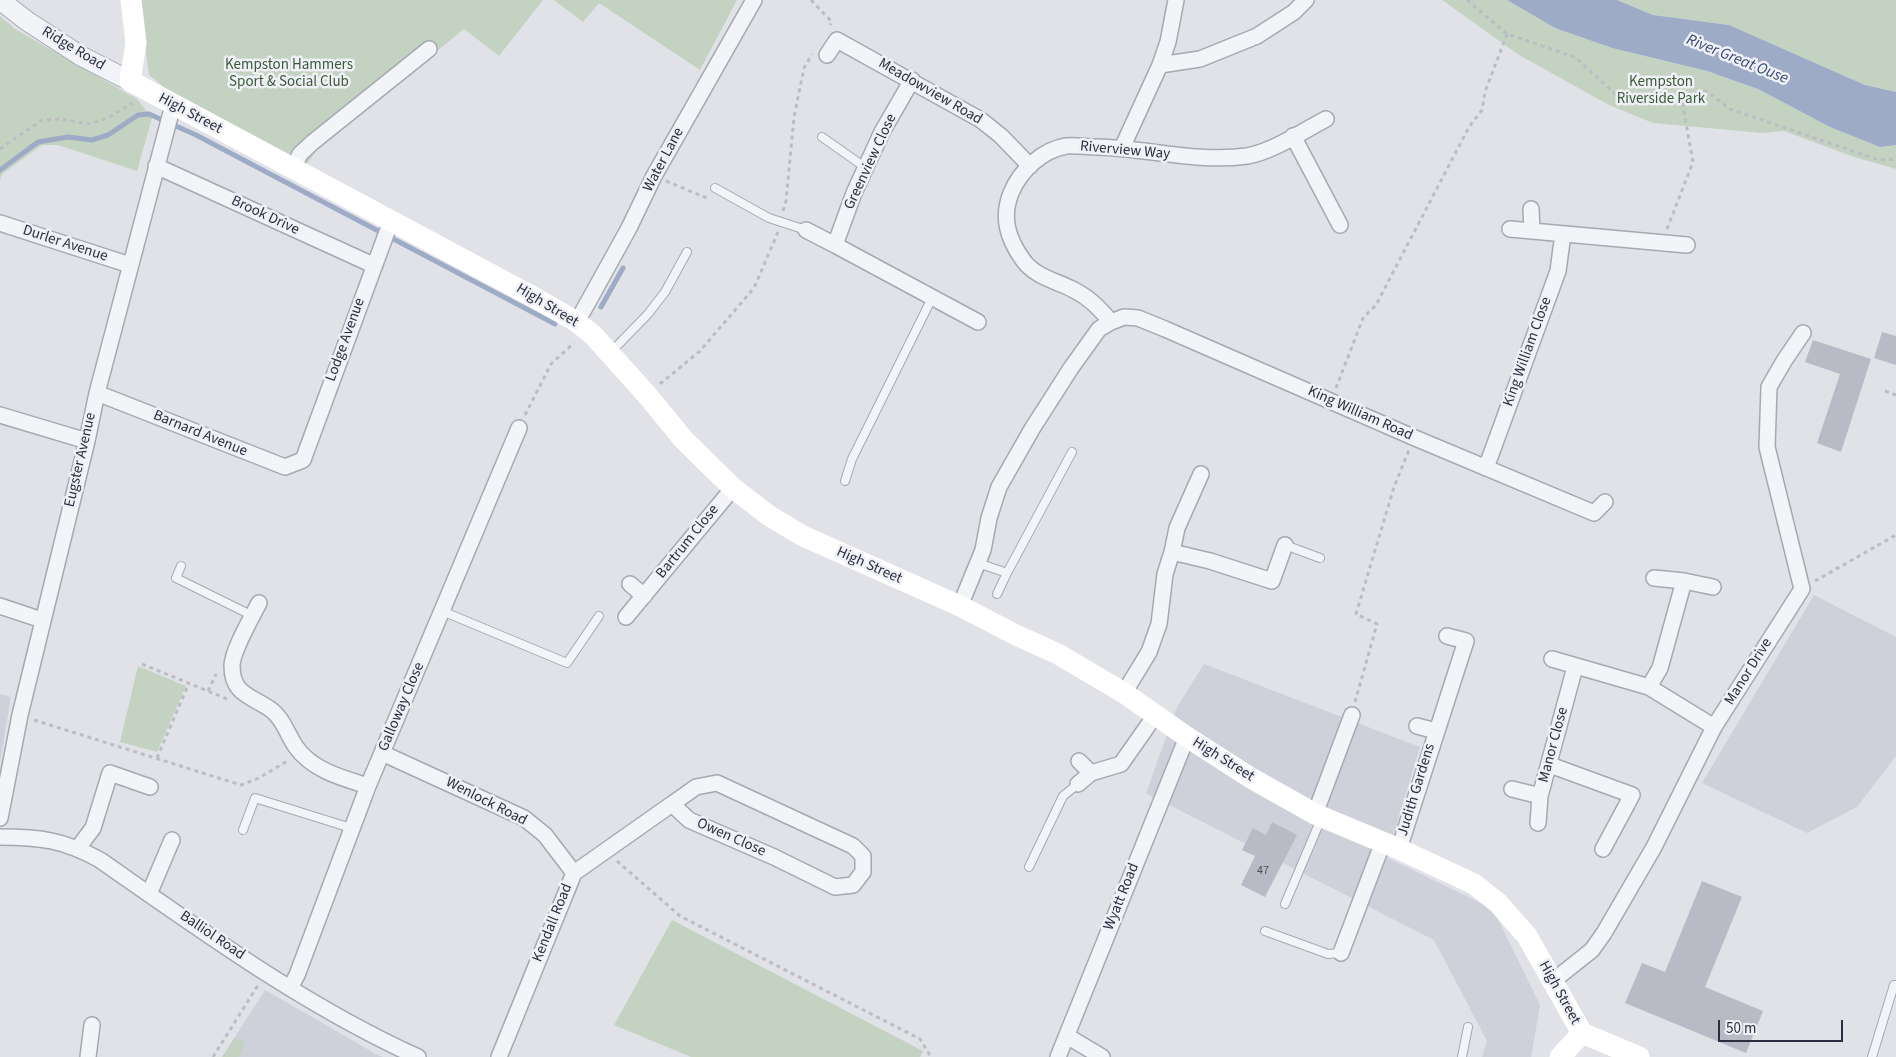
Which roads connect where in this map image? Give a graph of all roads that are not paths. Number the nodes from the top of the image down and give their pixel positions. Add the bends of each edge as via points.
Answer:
1 (0, 0) edge
2 (131, 0) edge
3 (754, 0) edge
4 (1176, 0) edge
5 (1306, 0) edge
6 (429, 49) dead end
7 (827, 55) dead end
8 (1160, 65) junction
9 (912, 80) junction
10 (130, 81) junction
11 (150, 93) joint
12 (169, 117) junction
13 (1326, 119) dead end
14 (1293, 136) junction
15 (822, 137) dead end
16 (1122, 148) junction
17 (156, 166) junction
18 (1030, 166) junction
19 (866, 168) junction
20 (293, 169) junction
21 (715, 188) dead end
22 (1531, 210) dead end
23 (0, 223) edge
24 (1340, 225) dead end
25 (387, 230) junction
26 (806, 230) joint
27 (1510, 230) dead end
28 (1532, 231) junction
29 (1563, 234) junction
30 (835, 245) junction
31 (1687, 245) dead end
32 (687, 252) dead end
33 (130, 264) junction
34 (373, 265) junction
35 (932, 298) junction
36 (577, 322) junction
37 (978, 322) dead end
38 (1111, 322) junction
39 (1802, 333) dead end
40 (610, 354) junction
41 (97, 393) junction
42 (0, 415) edge
43 (519, 428) road end
44 (87, 440) junction
45 (1072, 452) dead end
46 (303, 460) joint
47 (1486, 468) junction
48 (1201, 474) dead end
49 (845, 481) dead end
50 (733, 488) junction
51 (1605, 502) dead end
52 (1285, 545) joint
53 (1172, 552) junction
54 (1320, 558) dead end
55 (978, 563) junction
56 (181, 566) dead end
57 (1007, 573) junction
58 (1654, 578) dead end
59 (1684, 581) junction
60 (630, 584) dead end
61 (1713, 588) dead end
62 (997, 594) dead end
63 (644, 596) junction
64 (0, 606) edge
65 (960, 606) junction
66 (256, 609) joint
67 (442, 610) junction
68 (598, 616) dead end
69 (626, 617) dead end
70 (42, 620) junction
71 (1448, 636) dead end
72 (1552, 659) dead end
73 (1575, 667) junction
74 (1649, 687) junction
75 (1124, 692) junction
76 (1156, 714) junction
77 (1352, 715) road end
78 (1417, 726) dead end
79 (1714, 727) junction
80 (1436, 731) junction
81 (1186, 737) junction
82 (382, 753) junction
83 (1079, 761) dead end
84 (1550, 765) junction
85 (1090, 772) junction
86 (1078, 784) joint
87 (150, 786) dead end
88 (368, 786) junction
89 (1512, 789) dead end
90 (1540, 796) junction
91 (672, 804) junction
92 (1319, 816) junction
93 (0, 818) edge
94 (1538, 823) dead end
95 (351, 828) junction
96 (243, 830) dead end
97 (0, 837) edge
98 (172, 840) dead end
99 (1391, 846) junction
100 (78, 848) junction
101 (1603, 849) dead end
102 (1029, 867) dead end
103 (574, 873) junction
104 (149, 894) junction
105 (1285, 904) dead end
106 (1265, 931) dead end
107 (1341, 953) joint
108 (1553, 981) junction
109 (1896, 986) edge
110 (290, 988) junction
111 (92, 1025) dead end
112 (1468, 1027) dead end
113 (1582, 1033) junction
114 (1067, 1036) junction
115 (88, 1057) edge
116 (418, 1057) edge
117 (498, 1057) edge
118 (1058, 1057) edge
119 (1102, 1057) edge
120 (1462, 1057) edge
121 (1560, 1057) edge
122 (1639, 1057) edge
123 (1872, 1057) edge

1 - 10 street, Ridge Road via 81,56
2 - 10 main road via 136,43
3 - 36 street, Water Lane via 663,159
4 - 8 street
5 - 8 street via 1294,12 1257,36 1200,58
6 - 20 street via 313,142 300,154
7 - 9 street, Meadowview Road via 837,40
8 - 16 street
9 - 18 street, Meadowview Road via 981,120
9 - 19 street, Greenview Close
10 - 11 main road, Ridge Road
11 - 12 main road, High Street
12 - 17 street, Eugster Avenue
12 - 20 main road, High Street
13 - 14 street, Riverview Way
14 - 16 street, Riverview Way via 1250,156 1216,159
14 - 24 street
15 - 19 lane
16 - 18 street, Riverview Way via 1067,146 1048,152
17 - 33 street, Eugster Avenue
17 - 34 street, Brook Drive
18 - 38 street, Riverview Way via 1015,185 1006,205 1006,226 1013,245 1024,262 1046,279 1096,303
19 - 30 street, Greenview Close
20 - 25 main road, High Street
21 - 26 lane via 769,218
22 - 28 street
23 - 33 street, Durler Avenue
25 - 34 street, Lodge Avenue
25 - 36 main road, High Street via 537,299
26 - 30 street
27 - 28 street
28 - 29 street
29 - 31 street via 1662,249
29 - 47 street, King William Close via 1558,271
30 - 35 street
32 - 40 lane via 665,292
33 - 41 street, Eugster Avenue
34 - 46 street, Lodge Avenue
35 - 37 street
35 - 49 lane via 852,459
36 - 40 main road, High Street
38 - 47 street, King William Road via 1124,317 1138,318
38 - 55 street via 1099,329 1032,429 1000,488
39 - 79 street, Manor Drive via 1769,387 1767,447 1802,589
40 - 50 main road, High Street via 684,440
41 - 44 street, Eugster Avenue
41 - 46 street, Barnard Avenue via 285,468
42 - 44 street
43 - 67 street, Galloway Close
44 - 70 street, Eugster Avenue
45 - 57 lane
47 - 51 street, King William Road via 1594,513
48 - 53 street via 1177,528
50 - 63 street, Bartrum Close
50 - 65 main road, High Street via 803,536
52 - 53 street via 1272,581
52 - 54 lane
53 - 75 street via 1165,574 1159,624 1149,652
55 - 57 lane
55 - 65 street
56 - 66 lane via 176,578
57 - 62 lane
58 - 59 street
59 - 61 street
59 - 74 street via 1660,668
60 - 63 street
63 - 69 street, Bartrum Close
64 - 70 street
65 - 75 main road, High Street via 1058,654
66 - 88 street via 232,665 234,679 243,694 270,709 300,753 317,766 337,777
67 - 68 lane via 567,663
67 - 82 street, Galloway Close
70 - 93 street, Eugster Avenue
71 - 80 street, Judith Gardens via 1466,641
72 - 73 street
73 - 74 street
73 - 84 street, Manor Close
74 - 79 street
75 - 76 main road, High Street
76 - 81 main road, High Street
76 - 85 street via 1122,764
77 - 92 street
78 - 80 street, Judith Gardens
79 - 108 street, Manor Drive via 1654,847 1604,933 1592,950
80 - 99 street, Judith Gardens
81 - 92 main road, High Street
81 - 114 street, Wyatt Road
82 - 88 street, Galloway Close
82 - 103 street, Wenlock Road via 524,818 544,835
83 - 85 street
84 - 90 street, Manor Close
84 - 101 street via 1632,795
85 - 86 street
86 - 102 lane via 1063,796
87 - 100 street via 110,773 93,828
88 - 95 street, Galloway Close
89 - 90 street
90 - 94 street, Manor Close
91 - 91 street, Owen Close via 696,787 716,783 853,846 863,856 863,872 852,886 834,887 688,820
91 - 103 street, Kendall Road
92 - 99 main road, High Street
92 - 105 lane
95 - 96 lane via 254,798
95 - 110 street, Galloway Close
97 - 100 street, Balliol Road via 30,837
98 - 104 street
99 - 107 street, Judith Gardens via 1357,911
99 - 108 main road, High Street via 1474,884 1498,902 1527,936
100 - 104 street, Balliol Road
103 - 117 street, Kendall Road
104 - 110 street, Balliol Road
106 - 107 lane via 1328,954
108 - 113 main road, High Street
109 - 123 lane
110 - 116 street, Balliol Road
111 - 115 street
112 - 120 lane
113 - 121 main road
113 - 122 main road
114 - 118 street, Wyatt Road
114 - 119 street

